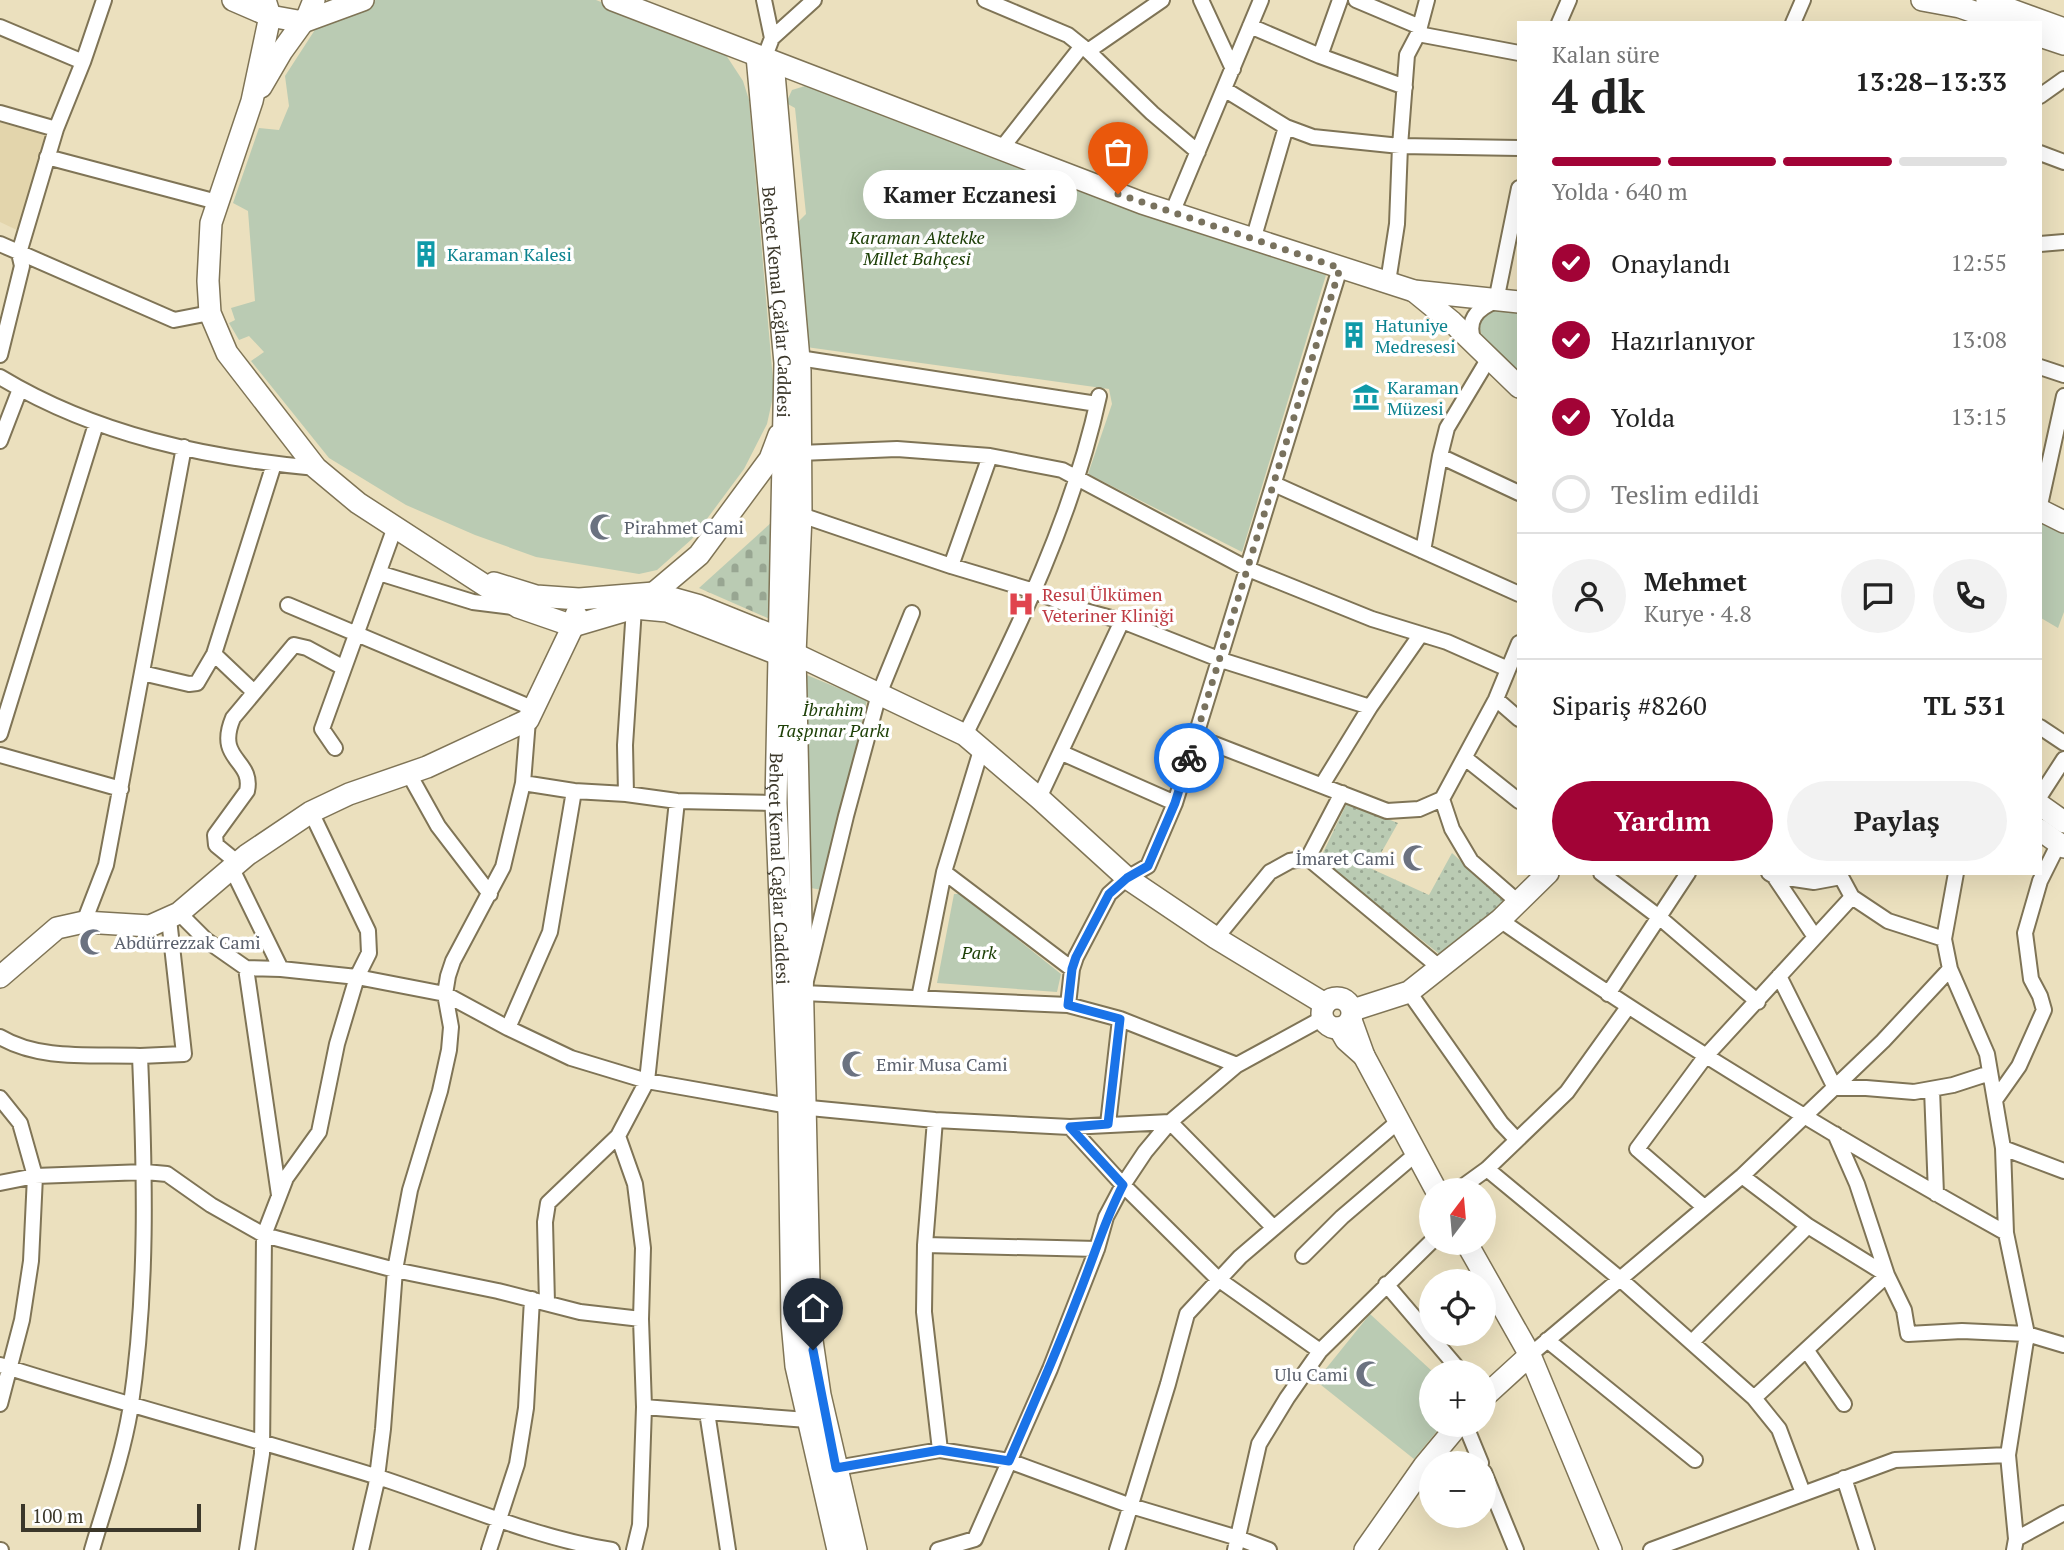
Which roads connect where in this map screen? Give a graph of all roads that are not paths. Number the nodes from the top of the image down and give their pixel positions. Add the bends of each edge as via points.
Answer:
1 (104, 0) edge
2 (233, 0) edge
3 (314, 0) edge
4 (363, 0) edge
5 (612, 0) edge
6 (764, 0) edge
7 (814, 0) edge
8 (985, 0) edge
9 (1162, 0) edge
10 (1201, 0) edge
11 (1261, 0) edge
12 (1340, 0) edge
13 (1356, 0) edge
14 (1427, 0) edge
15 (1569, 0) edge
16 (1803, 0) edge
17 (1922, 0) edge
18 (1982, 7) edge
19 (267, 8) edge
20 (1560, 21) edge
21 (1794, 21) edge
22 (2003, 21) edge
23 (2034, 21) edge
24 (303, 22) junction
25 (2042, 23) edge
26 (1251, 26) junction
27 (0, 27) edge
28 (2064, 29) edge
29 (1419, 31) junction
30 (2042, 37) edge
31 (772, 38) junction
32 (2064, 44) edge
33 (1085, 48) junction
34 (1517, 53) edge
35 (1320, 56) junction
36 (765, 59) junction
37 (83, 62) junction
38 (1233, 69) junction
39 (2064, 79) edge
40 (1405, 87) junction
41 (1224, 89) junction
42 (2042, 95) edge
43 (253, 101) junction
44 (0, 113) edge
45 (1286, 127) junction
46 (56, 129) junction
47 (1400, 146) junction
48 (1517, 148) edge
49 (1001, 149) junction
50 (1198, 152) junction
51 (2042, 154) edge
52 (47, 158) junction
53 (2064, 162) edge
54 (1517, 198) edge
55 (217, 202) junction
56 (1172, 213) junction
57 (1254, 240) junction
58 (2064, 242) edge
59 (0, 244) edge
60 (2042, 244) edge
61 (19, 253) junction
62 (1340, 268) junction
63 (1388, 282) junction
64 (1414, 291) junction
65 (1496, 301) junction
66 (1517, 302) edge
67 (210, 313) junction
68 (1474, 343) junction
69 (0, 355) edge
70 (799, 358) junction
71 (1489, 358) junction
72 (2042, 368) edge
73 (2064, 375) edge
74 (0, 377) edge
75 (1517, 385) edge
76 (20, 389) junction
77 (2064, 396) edge
78 (784, 420) junction
79 (96, 424) junction
80 (0, 441) edge
81 (184, 447) junction
82 (2064, 449) edge
83 (800, 453) junction
84 (990, 456) junction
85 (1440, 456) junction
86 (2050, 462) junction
87 (274, 464) junction
88 (316, 468) junction
89 (1076, 479) junction
90 (1274, 484) junction
91 (1517, 492) edge
92 (2042, 499) edge
93 (2042, 509) edge
94 (801, 515) junction
95 (2064, 522) edge
96 (395, 527) junction
97 (1423, 551) junction
98 (951, 566) junction
99 (1248, 569) junction
100 (379, 573) junction
101 (469, 575) junction
102 (1034, 592) junction
103 (654, 593) junction
104 (1517, 593) edge
105 (579, 599) junction
106 (288, 605) dead end
107 (521, 608) junction
108 (634, 608) junction
109 (912, 613) dead end
110 (1122, 621) junction
111 (573, 626) junction
112 (356, 634) junction
113 (1421, 634) junction
114 (1517, 648) edge
115 (784, 649) junction
116 (214, 654) junction
117 (1221, 660) junction
118 (344, 668) junction
119 (1508, 669) junction
120 (142, 673) junction
121 (254, 692) junction
122 (879, 694) junction
123 (1496, 699) junction
124 (1370, 707) junction
125 (530, 714) junction
126 (1517, 717) edge
127 (2042, 727) edge
128 (0, 734) edge
129 (1196, 737) junction
130 (973, 741) junction
131 (2064, 743) edge
132 (335, 748) dead end
133 (1062, 753) junction
134 (0, 755) edge
135 (1465, 758) junction
136 (2064, 759) edge
137 (409, 774) junction
138 (523, 783) junction
139 (1322, 785) junction
140 (121, 789) junction
141 (574, 792) junction
142 (1342, 793) junction
143 (2042, 793) edge
144 (626, 794) junction
145 (1039, 797) junction
146 (1442, 799) junction
147 (1517, 799) edge
148 (677, 801) junction
149 (776, 803) junction
150 (1175, 803) junction
151 (2042, 808) edge
152 (311, 811) junction
153 (2042, 831) edge
154 (2062, 837) edge
155 (1308, 858) junction
156 (235, 866) junction
157 (944, 872) junction
158 (1546, 875) edge
159 (1604, 875) edge
160 (1687, 875) edge
161 (1771, 875) edge
162 (1840, 875) edge
163 (1956, 875) edge
164 (1127, 878) junction
165 (489, 894) junction
166 (1852, 897) junction
167 (1518, 902) junction
168 (174, 916) junction
169 (1658, 917) junction
170 (1500, 920) junction
171 (84, 922) junction
172 (1815, 937) junction
173 (1216, 939) junction
174 (1944, 939) junction
175 (1439, 967) junction
176 (246, 968) junction
177 (281, 969) junction
178 (1072, 969) junction
179 (1950, 969) junction
180 (1779, 976) junction
181 (0, 977) edge
182 (358, 977) junction
183 (1409, 992) junction
184 (803, 993) junction
185 (445, 994) junction
186 (1608, 994) junction
187 (919, 998) junction
188 (1758, 1002) junction
189 (1068, 1005) junction
190 (1628, 1007) junction
191 (1338, 1016) junction
192 (1120, 1019) junction
193 (508, 1028) junction
194 (0, 1037) edge
195 (140, 1056) junction
196 (1705, 1057) junction
197 (1237, 1065) junction
198 (1990, 1073) junction
199 (647, 1081) junction
200 (1835, 1088) junction
201 (1932, 1089) junction
202 (0, 1098) edge
203 (1995, 1100) junction
204 (797, 1107) junction
205 (1805, 1117) junction
206 (1400, 1119) junction
207 (935, 1120) junction
208 (1170, 1122) junction
209 (1108, 1124) junction
210 (1070, 1127) junction
211 (1835, 1134) junction
212 (618, 1136) junction
213 (1517, 1140) junction
214 (2003, 1148) junction
215 (1417, 1153) junction
216 (1487, 1170) junction
217 (2064, 1171) edge
218 (145, 1172) junction
219 (35, 1175) junction
220 (1742, 1176) junction
221 (1430, 1178) edge
222 (1475, 1178) edge
223 (0, 1183) edge
224 (1123, 1185) junction
225 (1936, 1194) junction
226 (279, 1196) junction
227 (1704, 1207) junction
228 (1808, 1226) junction
229 (1274, 1228) junction
230 (2006, 1233) junction
231 (264, 1235) junction
232 (925, 1245) junction
233 (1097, 1249) junction
234 (1419, 1253) edge
235 (1473, 1255) edge
236 (1303, 1256) dead end
237 (395, 1270) junction
238 (1887, 1275) junction
239 (1619, 1278) junction
240 (1218, 1279) junction
241 (1386, 1284) junction
242 (540, 1301) junction
243 (641, 1320) junction
244 (2027, 1334) junction
245 (1547, 1340) junction
246 (1693, 1342) junction
247 (2064, 1345) edge
248 (1320, 1351) junction
249 (1807, 1351) junction
250 (1530, 1355) junction
251 (1451, 1360) edge
252 (5, 1367) edge
253 (1496, 1386) edge
254 (1754, 1398) junction
255 (0, 1404) edge
256 (1844, 1404) dead end
257 (131, 1405) junction
258 (644, 1407) junction
259 (707, 1412) junction
260 (807, 1420) junction
261 (1448, 1437) edge
262 (262, 1444) junction
263 (940, 1450) junction
264 (2008, 1455) junction
265 (1695, 1460) dead end
266 (1009, 1461) junction
267 (836, 1468) junction
268 (377, 1477) junction
269 (1844, 1478) junction
270 (1803, 1493) junction
271 (1496, 1501) edge
272 (1131, 1506) junction
273 (2064, 1513) edge
274 (498, 1519) junction
275 (1236, 1544) edge
276 (2015, 1544) edge
277 (976, 1545) edge
278 (92, 1550) edge
279 (247, 1550) edge
280 (361, 1550) edge
281 (489, 1550) edge
282 (612, 1550) edge
283 (634, 1550) edge
284 (728, 1550) edge
285 (838, 1550) edge
286 (856, 1550) edge
287 (938, 1550) edge
288 (1117, 1550) edge
289 (1269, 1550) edge
290 (1365, 1550) edge
291 (1516, 1550) edge
292 (1611, 1550) edge
293 (1651, 1550) edge
294 (1867, 1550) edge

1 - 37 street
2 - 19 main road
3 - 24 main road
4 - 24 main road
5 - 36 main road
6 - 31 street
7 - 31 street
8 - 33 street via 1068,35
9 - 33 street
10 - 38 street
11 - 26 street
12 - 35 street
13 - 29 street
14 - 29 street
15 - 20 street
16 - 21 street
17 - 18 main road
18 - 22 main road
18 - 23 main road
19 - 24 main road
19 - 43 main road
24 - 43 main road
25 - 28 main road
26 - 35 street
26 - 38 street
27 - 37 street
29 - 34 street
29 - 40 street via 1407,55
30 - 32 main road
31 - 36 street
33 - 49 street
33 - 50 street
35 - 40 street
36 - 49 main road
36 - 70 main road, Behçet Kemal Çağlar Caddesi
36 - 78 main road, Behçet Kemal Çağlar Caddesi via 785,363
37 - 46 street
38 - 41 street
39 - 42 street
40 - 47 street
41 - 45 street
41 - 50 street
43 - 55 main road
44 - 46 street
45 - 47 street via 1313,137
45 - 57 street
46 - 52 street
47 - 48 street
47 - 63 street via 1397,224
49 - 56 main road
50 - 56 street
51 - 53 street
52 - 55 street
52 - 61 street
54 - 65 street
55 - 67 main road via 211,223
56 - 57 main road
57 - 62 main road
58 - 60 street
59 - 61 street
61 - 67 street via 174,320
61 - 69 street via 22,266
62 - 63 main road
62 - 90 street
63 - 64 main road
64 - 65 main road
64 - 68 main road
65 - 66 main road
65 - 68 street via 1476,312 1471,325
67 - 88 main road via 227,353
68 - 71 main road
70 - 83 main road, Behçet Kemal Çağlar Caddesi
70 - 89 street via 1098,400
71 - 75 main road
71 - 85 street via 1447,428
72 - 73 street
74 - 76 street
76 - 79 street
76 - 80 street
77 - 86 street
78 - 103 main road via 770,459 747,492 699,555
78 - 115 main road, Behçet Kemal Çağlar Caddesi
79 - 81 street
79 - 128 street
81 - 87 street
81 - 120 street
82 - 86 street
83 - 84 street via 897,449
83 - 94 main road, Behçet Kemal Çağlar Caddesi
84 - 89 street via 1062,470
84 - 98 street
85 - 91 street
85 - 97 street
86 - 92 street
87 - 88 street
87 - 116 street
88 - 96 main road
89 - 99 street
89 - 102 street
90 - 97 street
90 - 99 street
93 - 95 main road
94 - 98 street
94 - 115 main road, Behçet Kemal Çağlar Caddesi
96 - 100 street
96 - 101 main road
97 - 104 street
98 - 102 street
99 - 113 street
99 - 117 street
100 - 107 street via 473,602
100 - 112 street
101 - 105 main road via 536,596
101 - 107 main road
102 - 110 street
102 - 130 street
103 - 105 main road
103 - 115 main road via 697,605
105 - 111 main road
106 - 112 street
107 - 111 main road
108 - 111 main road
108 - 115 main road via 667,611
108 - 144 street
109 - 122 street
110 - 117 street
110 - 133 street
111 - 125 main road
112 - 118 street
112 - 125 street
113 - 119 street
113 - 124 street
114 - 119 street
115 - 122 main road
115 - 149 main road, Behçet Kemal Çağlar Caddesi
115 - 184 main road, Behçet Kemal Çağlar Caddesi
116 - 120 street via 197,683
116 - 121 street
117 - 124 street
117 - 129 street
118 - 121 street via 294,645
118 - 132 street via 322,729
119 - 123 street
120 - 140 street
121 - 156 street via 233,718 227,739 247,775 247,791 215,835 216,845
122 - 130 main road
122 - 184 street
123 - 126 street
123 - 135 street
124 - 139 street
125 - 137 main road
125 - 138 street
127 - 131 street
129 - 139 street
129 - 150 street
130 - 145 main road
130 - 157 street
133 - 145 street
133 - 150 street
134 - 140 street
135 - 146 street
135 - 147 street
136 - 143 street
137 - 152 main road
137 - 165 street via 438,826
138 - 141 street
138 - 165 street via 503,867
139 - 142 street
140 - 171 street via 106,865
141 - 144 street
141 - 193 street via 550,932
142 - 146 street via 1387,811 1419,809
142 - 155 street
144 - 148 street
145 - 164 main road
146 - 167 street via 1452,829 1471,861
148 - 149 street
148 - 199 street
149 - 204 main road, Behçet Kemal Çağlar Caddesi
150 - 164 street via 1148,866
151 - 154 main road
152 - 156 main road
152 - 182 street via 368,930 369,953
153 - 154 main road
154 - 203 street via 2040,881 2025,933 2031,979 2044,1010 2019,1066
155 - 173 street via 1270,872
155 - 175 street
156 - 168 main road
156 - 177 street
157 - 178 street
157 - 187 street
158 - 167 main road
159 - 169 street
160 - 169 street
161 - 162 street via 1814,881
161 - 172 street
162 - 166 street
163 - 174 street
164 - 173 main road
164 - 178 street via 1109,894
165 - 185 street via 453,961
166 - 172 street
166 - 174 street via 1888,921
167 - 170 main road
168 - 171 main road via 150,926
168 - 176 street
168 - 195 street via 184,1054
169 - 186 street
169 - 188 street
170 - 175 main road
170 - 186 street
171 - 181 main road via 57,928
172 - 180 street
173 - 191 main road
174 - 179 street
175 - 183 main road
176 - 177 street
176 - 226 street
177 - 182 street
178 - 189 street
179 - 198 street via 1987,1054
179 - 200 street
180 - 188 street
180 - 200 street
182 - 185 street
182 - 226 street via 337,1044 319,1132 286,1178
183 - 191 main road
183 - 213 street
184 - 187 street
184 - 204 main road, Behçet Kemal Çağlar Caddesi
185 - 193 street
185 - 237 street via 451,1027 449,1050 410,1190
186 - 190 street
187 - 189 street
188 - 196 street
189 - 192 street
190 - 196 street
190 - 213 street via 1567,1092
191 - 197 street
191 - 206 main road via 1346,1040 1364,1056
192 - 197 street
192 - 209 street
193 - 199 street via 570,1058
194 - 195 street via 43,1052
195 - 218 street
196 - 205 street
196 - 227 street via 1637,1149
197 - 208 street
198 - 201 street
198 - 203 street
199 - 204 street
199 - 212 street
200 - 201 street
200 - 205 street
201 - 225 street
202 - 219 street via 20,1123
203 - 214 street
204 - 207 street
204 - 260 main road, Behçet Kemal Çağlar Caddesi via 792,1322
204 - 267 main road, Behçet Kemal Çağlar Caddesi via 810,1327
205 - 211 street
205 - 220 street
206 - 215 main road
206 - 229 street
207 - 210 street
207 - 232 street
208 - 209 street
208 - 224 street
208 - 229 street
209 - 210 street
210 - 224 street
211 - 225 street
211 - 238 street
212 - 242 street via 548,1203
212 - 243 street via 635,1184 643,1248
213 - 216 street
214 - 217 street
214 - 230 street
215 - 221 main road
215 - 236 street
216 - 222 street
216 - 239 street
218 - 219 street
218 - 231 street via 167,1174
218 - 257 street via 142,1319
219 - 223 street
219 - 252 street via 31,1261 22,1320
220 - 227 street
220 - 228 street
224 - 233 street via 1106,1217
224 - 240 street
225 - 230 street
226 - 231 street
227 - 239 street
228 - 238 street
228 - 246 street
229 - 240 street
230 - 244 street
231 - 237 street
231 - 262 street
232 - 233 street
232 - 263 street via 924,1312
233 - 266 street
234 - 241 street
235 - 250 main road
237 - 242 street
237 - 268 street
238 - 244 street via 1904,1310 1908,1334
238 - 249 street
239 - 245 street
239 - 246 street
240 - 248 street
240 - 272 street via 1187,1314
241 - 248 street
241 - 251 street
242 - 243 street
242 - 274 street via 517,1464
243 - 258 street
244 - 247 street
244 - 264 street
245 - 250 street
245 - 265 street
246 - 254 street
248 - 275 street via 1259,1444
249 - 254 street
249 - 256 street
250 - 253 main road
250 - 292 main road
252 - 255 street
252 - 257 street
254 - 270 street via 1779,1429
257 - 262 street
257 - 278 street
258 - 259 street
258 - 283 street via 640,1525
259 - 260 street
259 - 284 street
260 - 285 main road, Behçet Kemal Çağlar Caddesi
261 - 290 main road
262 - 268 street
262 - 279 street
263 - 266 street
263 - 267 street
264 - 269 street via 1895,1460
264 - 276 street
266 - 272 street
266 - 277 street
267 - 286 main road, Behçet Kemal Çağlar Caddesi
268 - 274 street
268 - 280 street
269 - 270 street
269 - 294 street
270 - 293 street
271 - 291 street
272 - 275 street
272 - 288 street
273 - 276 street
274 - 281 street
274 - 282 street
275 - 289 street
277 - 287 street

